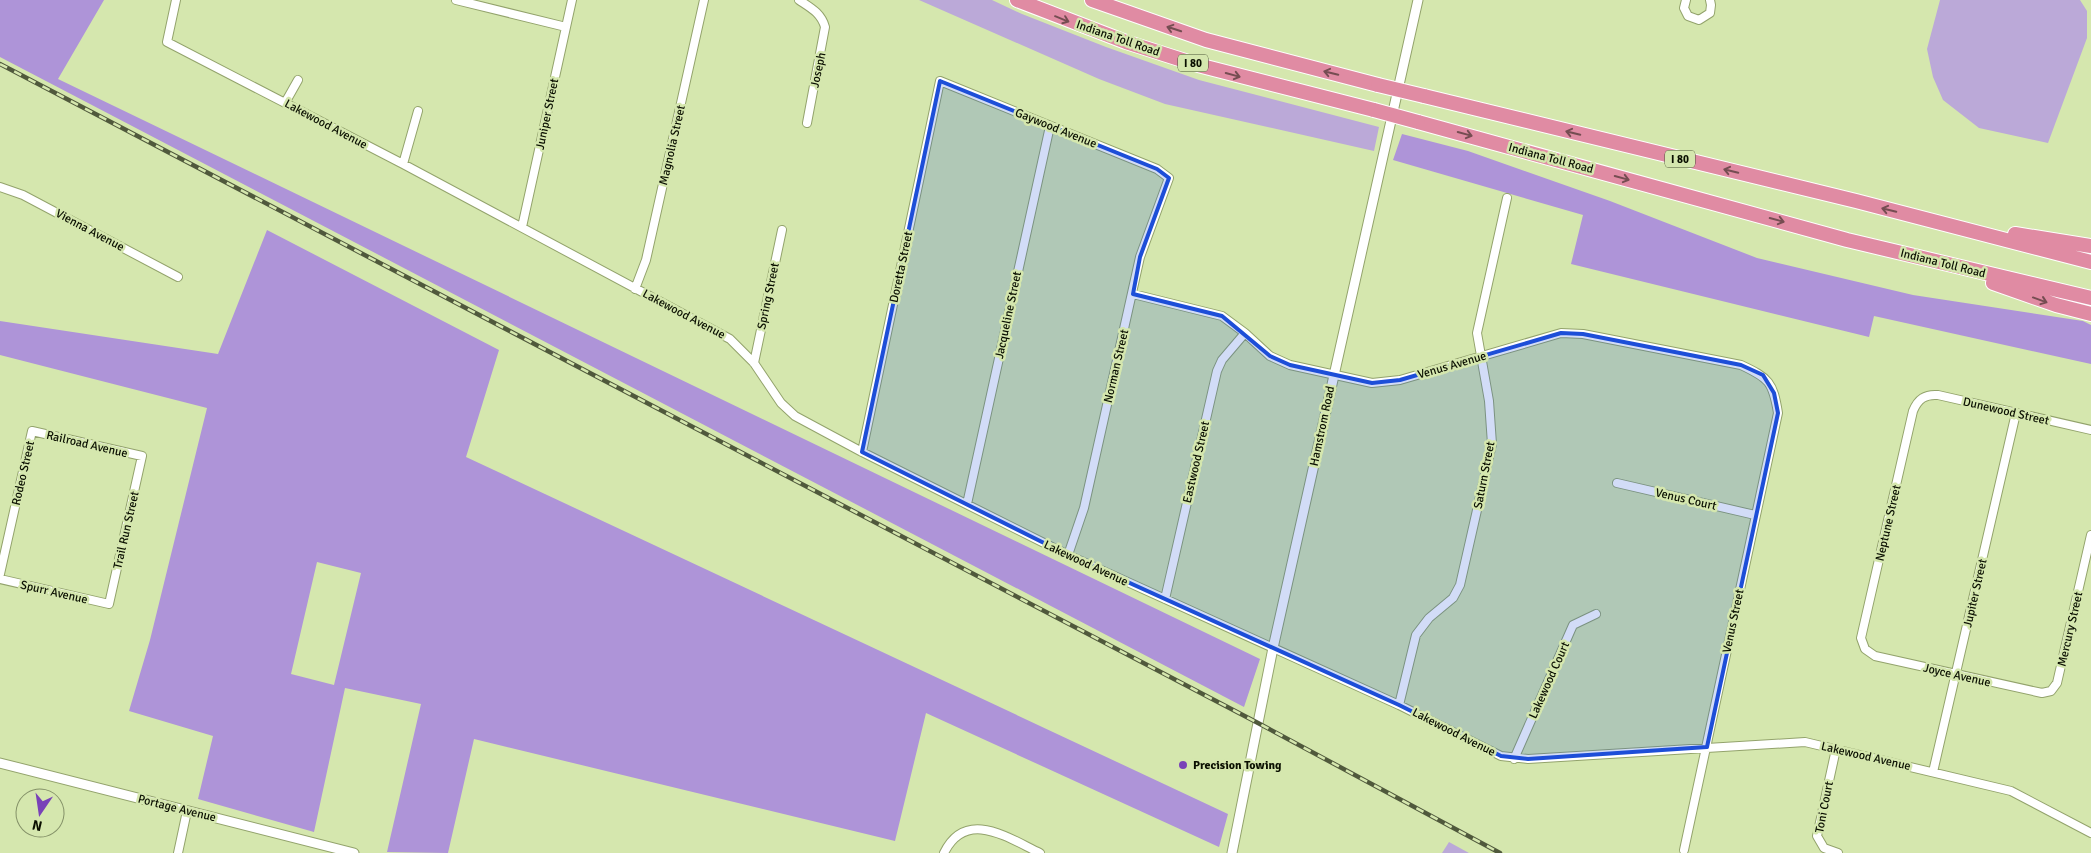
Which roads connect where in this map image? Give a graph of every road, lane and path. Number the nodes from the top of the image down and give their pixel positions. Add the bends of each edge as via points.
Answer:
1 (176, 0) edge
2 (456, 0) edge
3 (572, 0) edge
4 (704, 0) edge
5 (799, 0) edge
6 (1017, 0) edge
7 (1092, 0) edge
8 (1418, 0) edge
9 (1686, 0) edge
10 (1710, 0) edge
11 (566, 27) junction
12 (298, 80) dead end
13 (940, 81) joint
14 (285, 103) junction
15 (418, 111) dead end
16 (807, 123) dead end
17 (1050, 126) junction
18 (403, 164) junction
19 (1170, 178) joint
20 (0, 187) edge
21 (1507, 198) dead end
22 (1936, 222) junction
23 (522, 227) junction
24 (782, 230) dead end
25 (2091, 246) edge
26 (1928, 260) junction
27 (2091, 262) edge
28 (178, 277) dead end
29 (636, 288) junction
30 (1133, 294) junction
31 (2091, 298) edge
32 (2091, 314) edge
33 (1245, 333) junction
34 (1480, 357) junction
35 (754, 363) junction
36 (1333, 374) junction
37 (1774, 393) joint
38 (1921, 398) joint
39 (2016, 413) junction
40 (2091, 430) edge
41 (32, 431) joint
42 (862, 452) junction
43 (142, 456) joint
44 (1617, 483) dead end
45 (967, 504) junction
46 (1755, 515) junction
47 (2091, 535) edge
48 (1068, 555) junction
49 (0, 574) edge
50 (0, 580) edge
51 (1165, 600) junction
52 (109, 604) joint
53 (1596, 614) dead end
54 (1273, 648) junction
55 (1865, 649) joint
56 (1956, 675) junction
57 (2052, 691) joint
58 (1399, 705) junction
59 (1707, 747) junction
60 (1836, 749) junction
61 (1514, 759) junction
62 (0, 763) edge
63 (1933, 772) junction
64 (187, 811) junction
65 (2091, 833) edge
66 (1684, 850) dead end
67 (178, 853) edge
68 (354, 853) edge
69 (944, 853) edge
70 (1040, 853) edge
71 (1232, 853) edge
72 (1838, 853) edge

1 - 14 street, Lakewood Avenue via 167,42
2 - 11 street
3 - 11 street, Juniper Street
4 - 29 street, Magnolia Street via 646,260
5 - 16 street, Joseph via 816,11 825,27
6 -> 26 highway, Indiana Toll Road / I 80, bridge via 1126,42 1189,62
22 -> 7 highway, I 80, bridge via 1378,85 1216,42
8 - 36 street, Hamstrom Road
9 - 10 street via 1684,8 1688,16 1699,20 1710,13
11 - 23 street, Juniper Street
12 - 14 street
13 - 17 street, Gaywood Avenue
13 - 42 street, Doretta Street
14 - 18 street, Lakewood Avenue
15 - 18 street
17 - 19 street, Gaywood Avenue via 1157,169
17 - 45 street, Jacqueline Street
18 - 23 street, Lakewood Avenue
19 - 30 street, Norman Street via 1140,257
20 - 28 street, Vienna Avenue via 23,195
21 - 34 street, Saturn Street via 1477,333
22 - 25 highway
22 - 27 highway, I 80
23 - 29 street, Lakewood Avenue
24 - 35 street, Spring Street
26 - 31 highway, Indiana Toll Road / I 80
26 -> 32 highway
29 - 35 street, Lakewood Avenue via 730,339
30 - 33 street, Venus Avenue via 1208,311 1222,316
30 - 48 street, Norman Street via 1084,508
33 - 36 street, Venus Avenue via 1280,361
33 - 51 street, Eastwood Street via 1216,372
34 - 36 street, Venus Avenue via 1400,380 1372,383
34 - 37 street, Venus Avenue via 1561,333 1583,334 1740,365 1763,375
34 - 58 street, Saturn Street via 1489,401 1492,444 1462,576 1453,598 1429,618 1416,635
35 - 42 street, Lakewood Avenue via 781,403 795,416
36 - 54 street, Hamstrom Road
37 - 46 street, Venus Street via 1778,413
38 - 39 street, Dunewood Street via 1936,395
38 - 55 street, Neptune Street via 1914,411 1862,633
39 - 40 street, Dunewood Street
39 - 56 street, Jupiter Street
41 - 43 street, Railroad Avenue
41 - 49 street, Rodeo Street
42 - 45 street, Lakewood Avenue
43 - 52 street, Trail Run Street
44 - 46 street, Venus Court
45 - 48 street, Lakewood Avenue
46 - 59 street, Venus Street
47 - 57 street, Mercury Street via 2057,683
48 - 51 street, Lakewood Avenue
50 - 52 street, Spurr Avenue
51 - 54 street, Lakewood Avenue
53 - 61 street, Lakewood Court via 1573,624
54 - 58 street, Lakewood Avenue
54 - 71 street, Hamstrom Road
55 - 56 street, Joyce Avenue via 1875,656
56 - 57 street, Joyce Avenue via 2042,693
56 - 63 street, Jupiter Street
58 - 61 street, Lakewood Avenue via 1501,756
59 - 60 street, Lakewood Avenue via 1806,742
59 - 61 street, Lakewood Avenue
59 - 66 street, Venus Street
60 - 63 street, Lakewood Avenue
60 - 72 street, Toni Court via 1817,836 1822,847
62 - 64 street, Portage Avenue
63 - 65 street, Lakewood Avenue via 2011,790
64 - 67 street
64 - 68 street, Portage Avenue
69 - 70 street via 958,834 983,828

